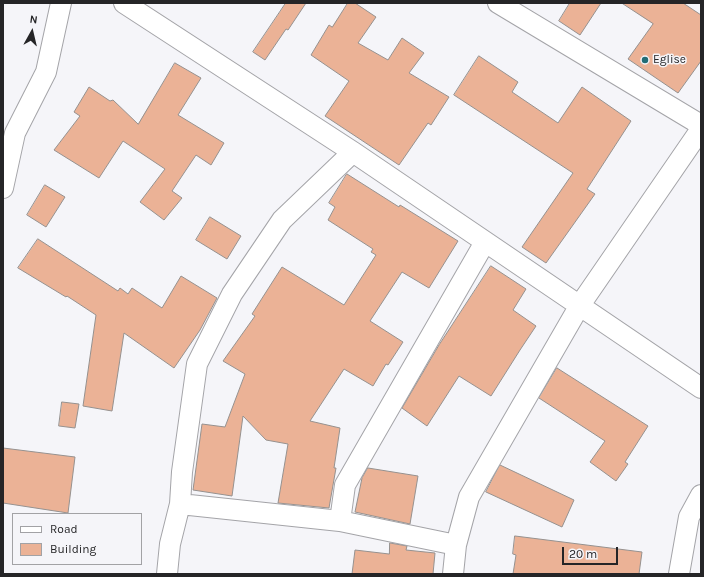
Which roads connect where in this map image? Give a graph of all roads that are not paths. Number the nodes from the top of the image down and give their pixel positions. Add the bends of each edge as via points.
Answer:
1 (61, 3) edge
2 (124, 3) edge
3 (498, 3) edge
4 (701, 125) edge
5 (701, 129) edge
6 (9, 131) edge
7 (353, 152) junction
8 (3, 188) edge
9 (485, 242) junction
10 (580, 305) junction
11 (701, 388) edge
12 (701, 495) edge
13 (180, 504) junction
14 (340, 521) junction
15 (456, 545) junction
16 (167, 574) edge
17 (453, 574) edge
18 (679, 574) edge

1 - 6 street via 46,72
2 - 7 street
3 - 4 street
5 - 10 street
6 - 8 street
7 - 9 street
7 - 13 street via 282,220 232,294 197,364
9 - 10 street
9 - 14 street via 345,486
10 - 11 street
10 - 15 street via 469,497
12 - 18 street via 689,517
13 - 14 street
13 - 16 street via 170,544
14 - 15 street
15 - 17 street

